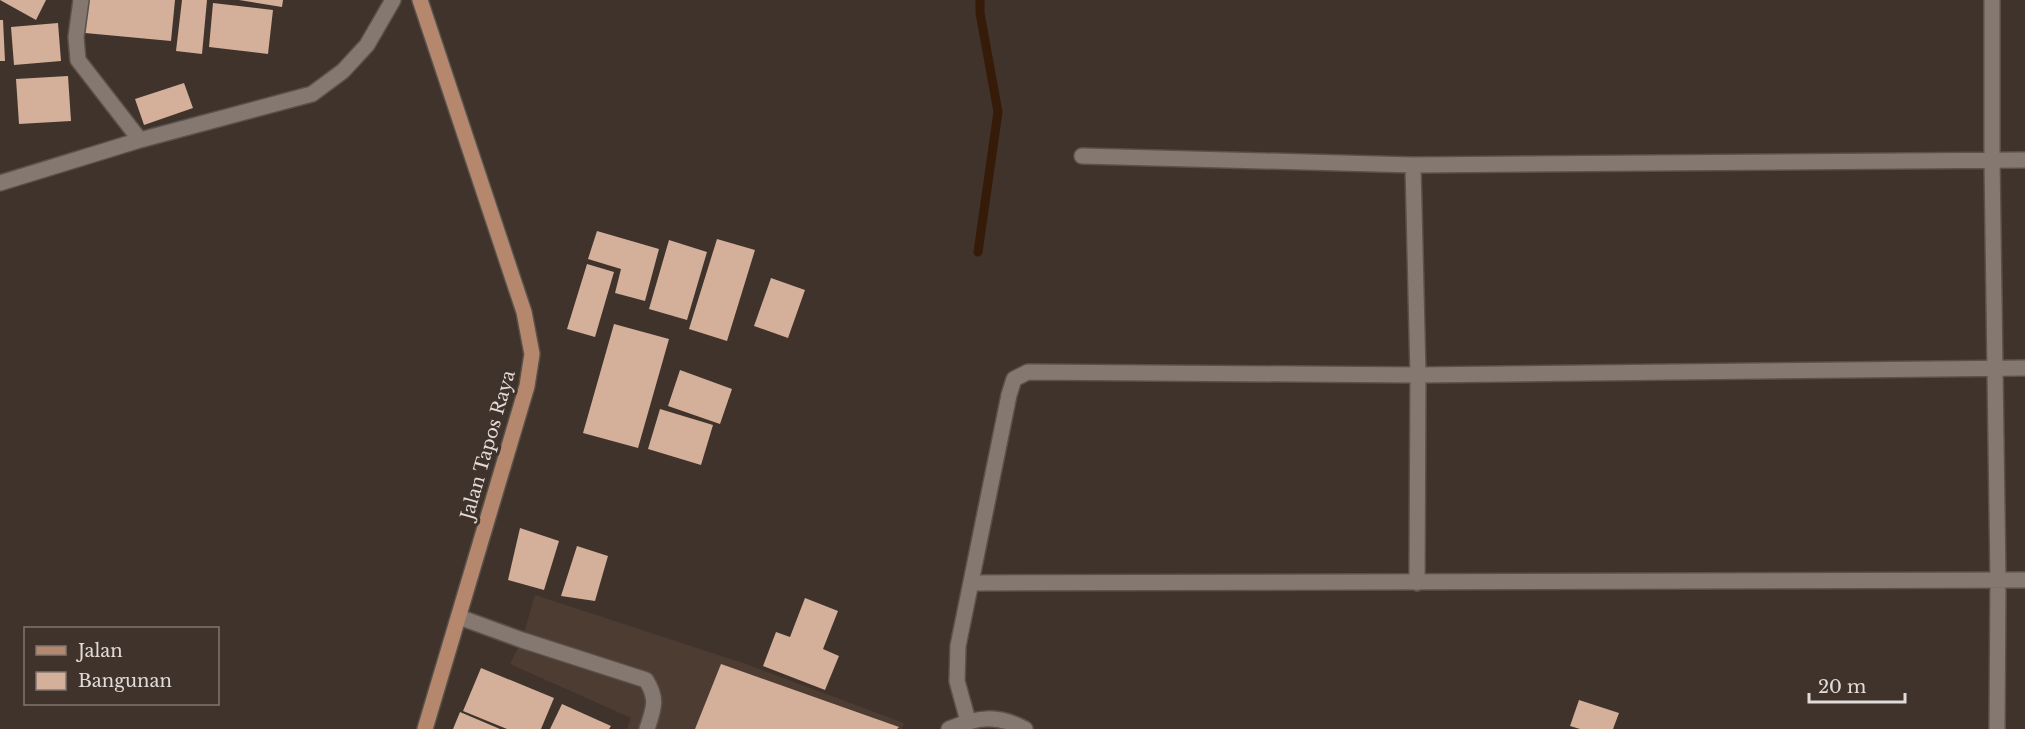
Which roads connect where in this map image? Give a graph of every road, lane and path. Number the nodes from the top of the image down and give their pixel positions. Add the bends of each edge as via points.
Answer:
1 (81, 0) edge
2 (393, 0) edge
3 (420, 0) edge
4 (1992, 0) edge
5 (140, 140) junction
6 (1082, 156) dead end
7 (1992, 160) junction
8 (2025, 160) edge
9 (1413, 165) junction
10 (0, 183) edge
11 (1994, 369) junction
12 (2025, 369) edge
13 (1418, 375) junction
14 (1998, 580) junction
15 (2025, 580) edge
16 (972, 583) junction
17 (1417, 583) junction
18 (459, 617) junction
19 (968, 721) junction
20 (425, 729) edge
21 (647, 729) edge
22 (949, 729) edge
23 (1025, 729) edge
24 (1997, 729) edge

1 - 5 street via 76,37 78,60
2 - 5 street via 367,45 343,72 312,94
3 - 18 main road, Jalan Tapos Raya via 524,312 532,354 527,386
4 - 7 street
5 - 10 street
6 - 9 street
7 - 8 street
7 - 9 street
7 - 11 street
9 - 13 street
11 - 12 street
11 - 13 street
11 - 14 street
13 - 16 street via 1028,372 1014,379 1009,395
13 - 17 street
14 - 15 street
14 - 17 street
14 - 24 street
16 - 17 street
16 - 19 street via 958,646 957,681
18 - 20 main road, Jalan Tapos Raya
18 - 21 street via 646,680 654,692
19 - 22 street
19 - 23 street via 987,718

